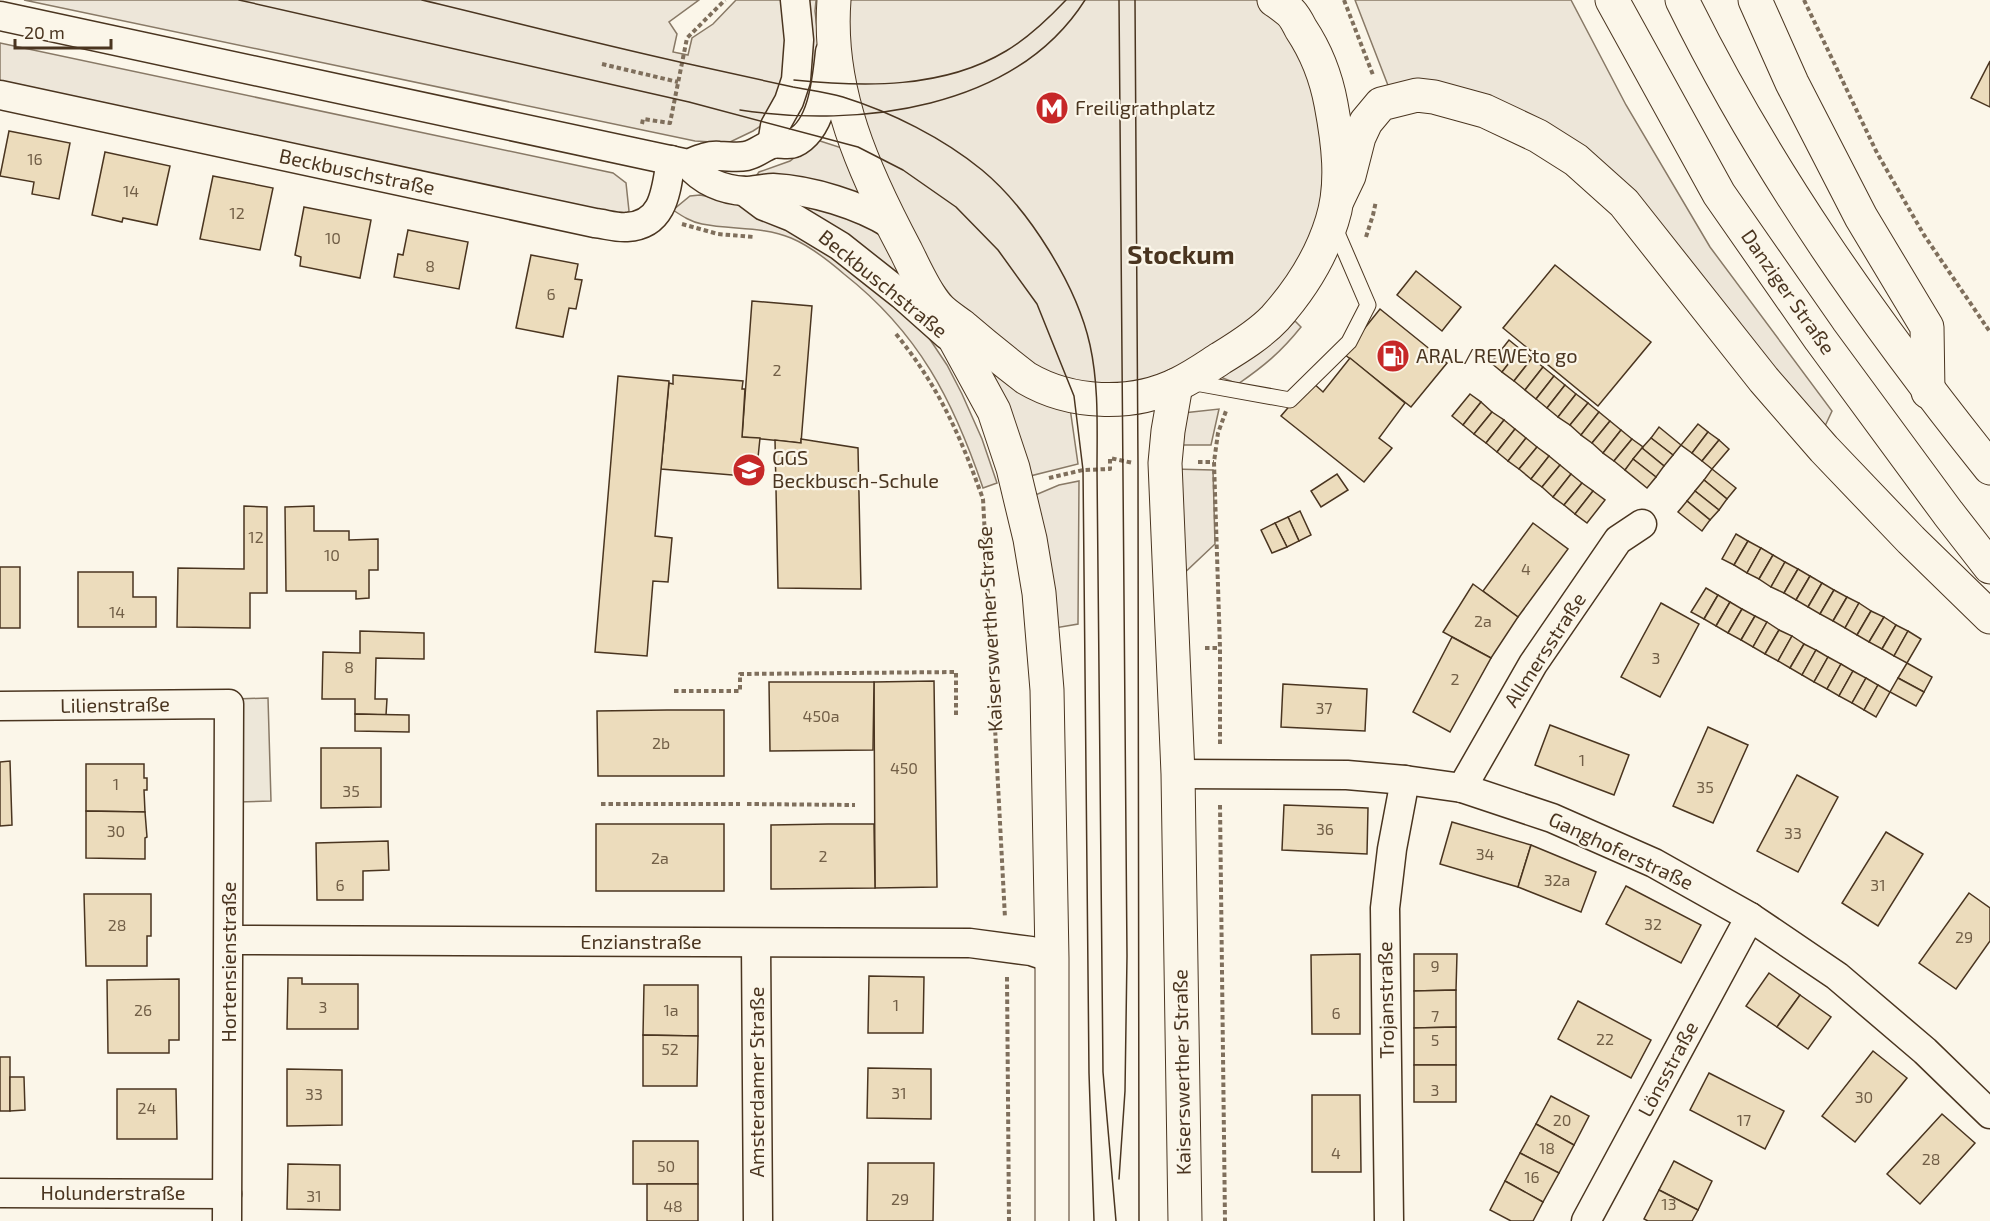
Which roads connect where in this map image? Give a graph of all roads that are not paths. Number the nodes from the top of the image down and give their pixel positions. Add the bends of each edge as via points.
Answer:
1 (795, 0) edge
2 (834, 0) edge
3 (1612, 0) edge
4 (1682, 0) edge
5 (1755, 0) edge
6 (1283, 4) edge
7 (0, 16) edge
8 (833, 34) junction
9 (0, 95) edge
10 (772, 144) junction
11 (680, 162) junction
12 (744, 191) junction
13 (1335, 210) junction
14 (892, 225) junction
15 (937, 306) junction
16 (958, 345) junction
17 (1180, 383) junction
18 (1928, 392) junction
19 (1990, 468) edge
20 (1642, 524) dead end
21 (1990, 567) edge
22 (1990, 617) edge
23 (229, 704) joint
24 (0, 706) edge
25 (1178, 774) junction
26 (1405, 780) junction
27 (1462, 788) junction
28 (1750, 917) junction
29 (229, 940) junction
30 (756, 943) junction
31 (1052, 958) junction
32 (1990, 1114) edge
33 (0, 1193) edge
34 (227, 1207) edge
35 (758, 1221) edge
36 (1052, 1221) edge
37 (1185, 1221) edge
38 (1389, 1221) edge
39 (1586, 1221) edge

1 - 10 street via 799,40 796,80 775,126
2 - 8 main road
3 - 21 main road, Danziger Straße via 1719,194 1820,339
4 - 18 main road via 1765,155 1816,235
5 - 18 main road via 1792,83 1861,217 1927,327
6 - 13 main road via 1315,50 1328,85 1336,132
7 - 11 street, Beckbuschstraße
8 - 10 street, Beckbuschstraße via 818,116 807,134 793,144
8 - 14 main road via 835,64 847,115
9 - 11 street, Beckbuschstraße via 628,227 658,213
10 - 11 street, Beckbuschstraße via 746,156 716,155
11 - 12 street, Beckbuschstraße via 716,185
12 - 14 street, Beckbuschstraße via 772,188 805,193 866,211
12 - 16 street, Beckbuschstraße via 764,206 792,217 840,246
13 - 17 main road via 1303,283 1274,320 1243,345
13 - 17 lane via 1368,305 1349,342 1290,400
13 - 22 main road via 1359,137 1381,104 1417,95 1434,97 1485,111 1538,136 1576,160 1624,203 1764,380 1824,449
14 - 15 main road
15 - 16 main road
15 - 17 main road via 1026,378 1056,393 1123,399
16 - 31 main road via 994,411 1013,468 1039,593 1047,690
17 - 25 main road, Kaiserswerther Straße via 1165,463
18 - 19 main road
20 - 27 street, Allmersstraße via 1618,540 1533,664
23 - 24 street, Lilienstraße
23 - 29 street, Hortensienstraße
25 - 26 street, Ganghoferstraße via 1347,775
25 - 37 main road, Kaiserswerther Straße
26 - 27 street, Ganghoferstraße
26 - 38 street, Trojanstraße via 1393,840 1386,908
27 - 28 street, Ganghoferstraße via 1552,818 1654,863
28 - 32 street, Ganghoferstraße via 1837,976 1925,1051
28 - 39 street, Lönsstraße
29 - 30 street, Enzianstraße
29 - 34 street, Hortensienstraße
30 - 31 street, Enzianstraße via 970,943 1031,951
30 - 35 street, Amsterdamer Straße
31 - 36 main road
33 - 34 street, Holunderstraße

